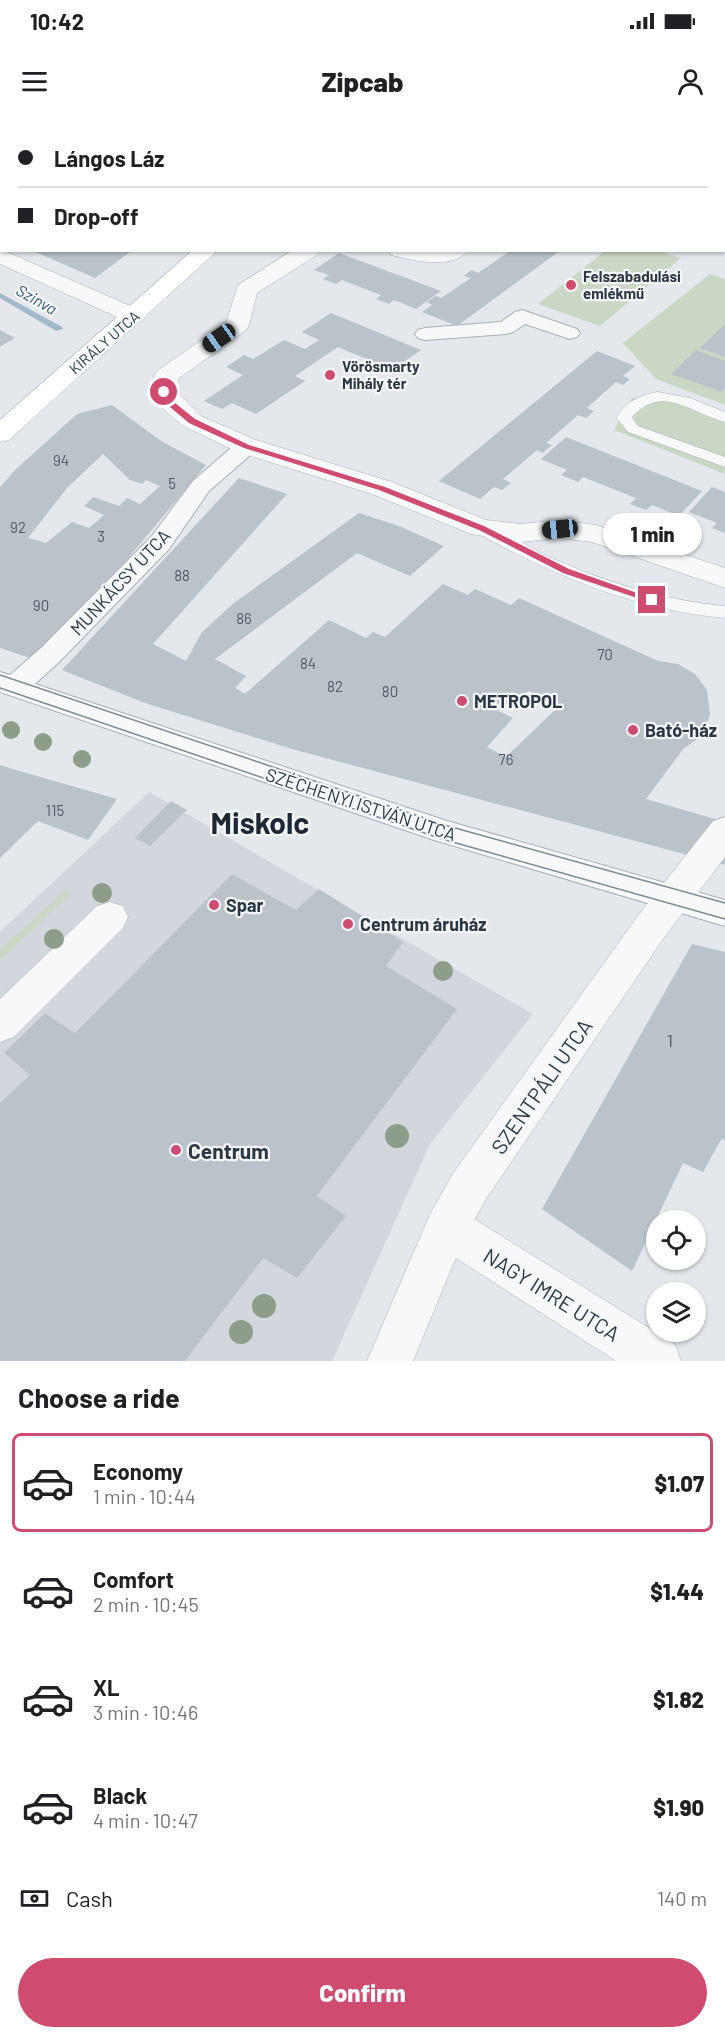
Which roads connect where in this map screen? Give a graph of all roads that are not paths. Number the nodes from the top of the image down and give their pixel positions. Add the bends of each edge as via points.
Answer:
1 (306, 252) edge
2 (414, 252) edge
3 (452, 252) edge
4 (203, 253) edge
5 (0, 256) edge
6 (134, 316) junction
7 (570, 333) dead end
8 (425, 334) dead end
9 (725, 417) edge
10 (0, 434) edge
11 (246, 446) junction
12 (725, 462) edge
13 (482, 528) junction
14 (725, 578) edge
15 (725, 612) edge
16 (7, 685) edge
17 (725, 831) edge
18 (674, 898) junction
19 (725, 913) edge
20 (110, 917) dead end
21 (0, 1025) edge
22 (447, 1227) junction
23 (390, 1361) edge
24 (658, 1361) edge

1 - 11 street via 246,290 237,326 166,376 164,392 173,405 192,421
2 - 3 street via 443,256
4 - 6 main road, KIRÁLY UTCA
5 - 6 street
6 - 10 main road, KIRÁLY UTCA
7 - 8 street via 522,316 506,328
9 - 12 lane via 669,396 649,397 631,407 624,417 633,429
11 - 13 street via 382,488
11 - 16 street, MUNKÁCSY UTCA via 201,486 160,543 50,655
13 - 14 street via 521,533 560,529 596,534
13 - 15 lane via 566,571 673,606
16 - 18 street, SZÉCHENYI ISTVÁN UTCA via 445,832
17 - 18 street, SZENTPÁLI UTCA
18 - 19 street, SZÉCHENYI ISTVÁN UTCA
18 - 22 street, SZENTPÁLI UTCA via 469,1187
20 - 21 street
22 - 23 street, SZENTPÁLI UTCA
22 - 24 street, NAGY IMRE UTCA

